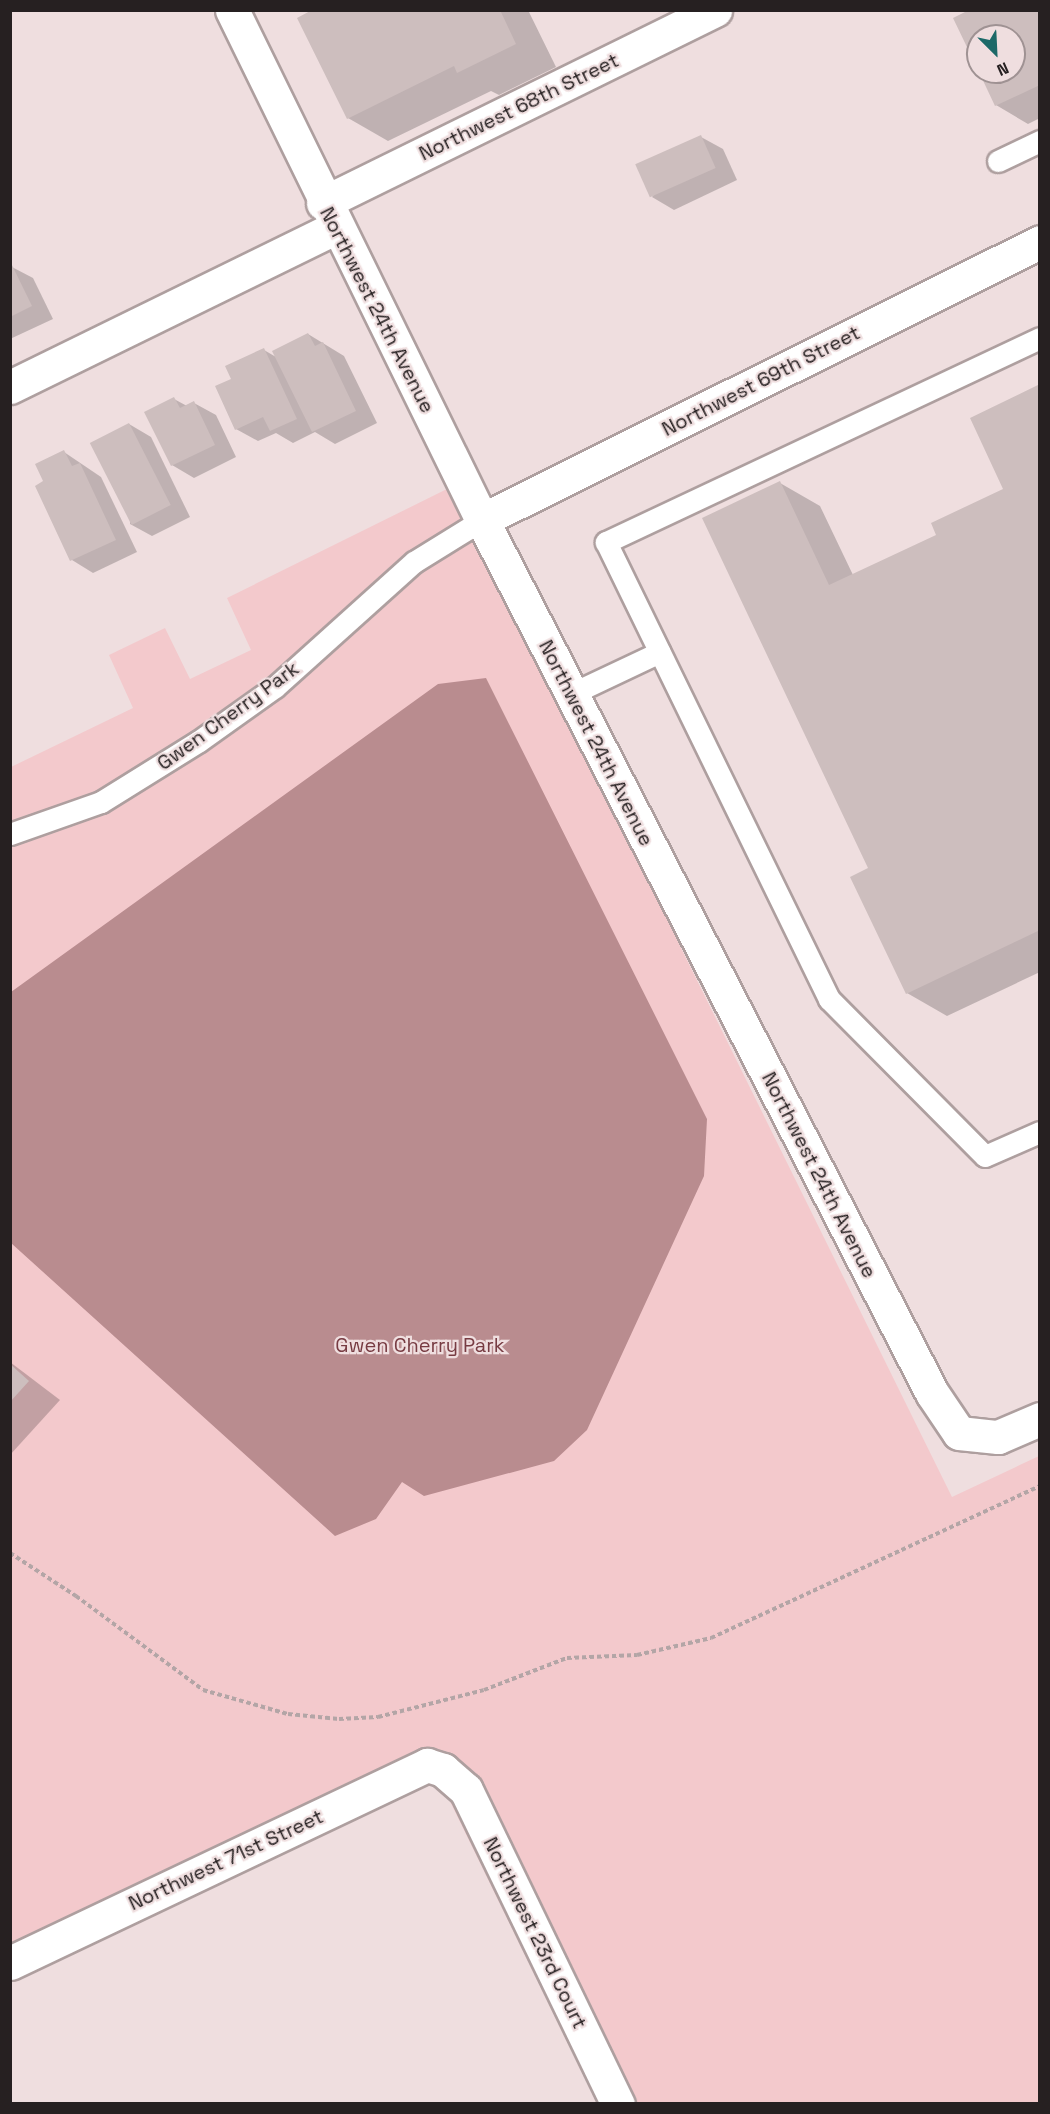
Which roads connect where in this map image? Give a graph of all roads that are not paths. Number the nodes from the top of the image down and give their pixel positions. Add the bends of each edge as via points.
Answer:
1 (232, 10) edge
2 (715, 10) edge
3 (1040, 141) edge
4 (998, 161) dead end
5 (329, 216) junction
6 (1040, 242) edge
7 (1040, 338) edge
8 (10, 387) edge
9 (482, 520) junction
10 (660, 652) junction
11 (571, 694) junction
12 (10, 834) edge
13 (1040, 1132) edge
14 (1040, 1419) edge
15 (443, 1770) joint
16 (10, 1963) edge
17 (618, 2103) edge

1 - 5 street, Northwest 24th Avenue
2 - 5 street, Northwest 68th Street
3 - 4 lane
5 - 8 street, Northwest 68th Street
5 - 9 street, Northwest 24th Avenue
6 - 9 street, Northwest 69th Street
7 - 10 lane via 606,542
9 - 11 street, Northwest 24th Avenue
9 - 12 lane, Gwen Cherry Park via 414,562 275,687 200,741 101,802
10 - 11 lane
10 - 13 lane via 829,999 984,1156
11 - 14 street, Northwest 24th Avenue via 932,1393 959,1433 998,1437
15 - 16 street, Northwest 71st Street via 427,1765
15 - 17 street, Northwest 23rd Court via 466,1790

